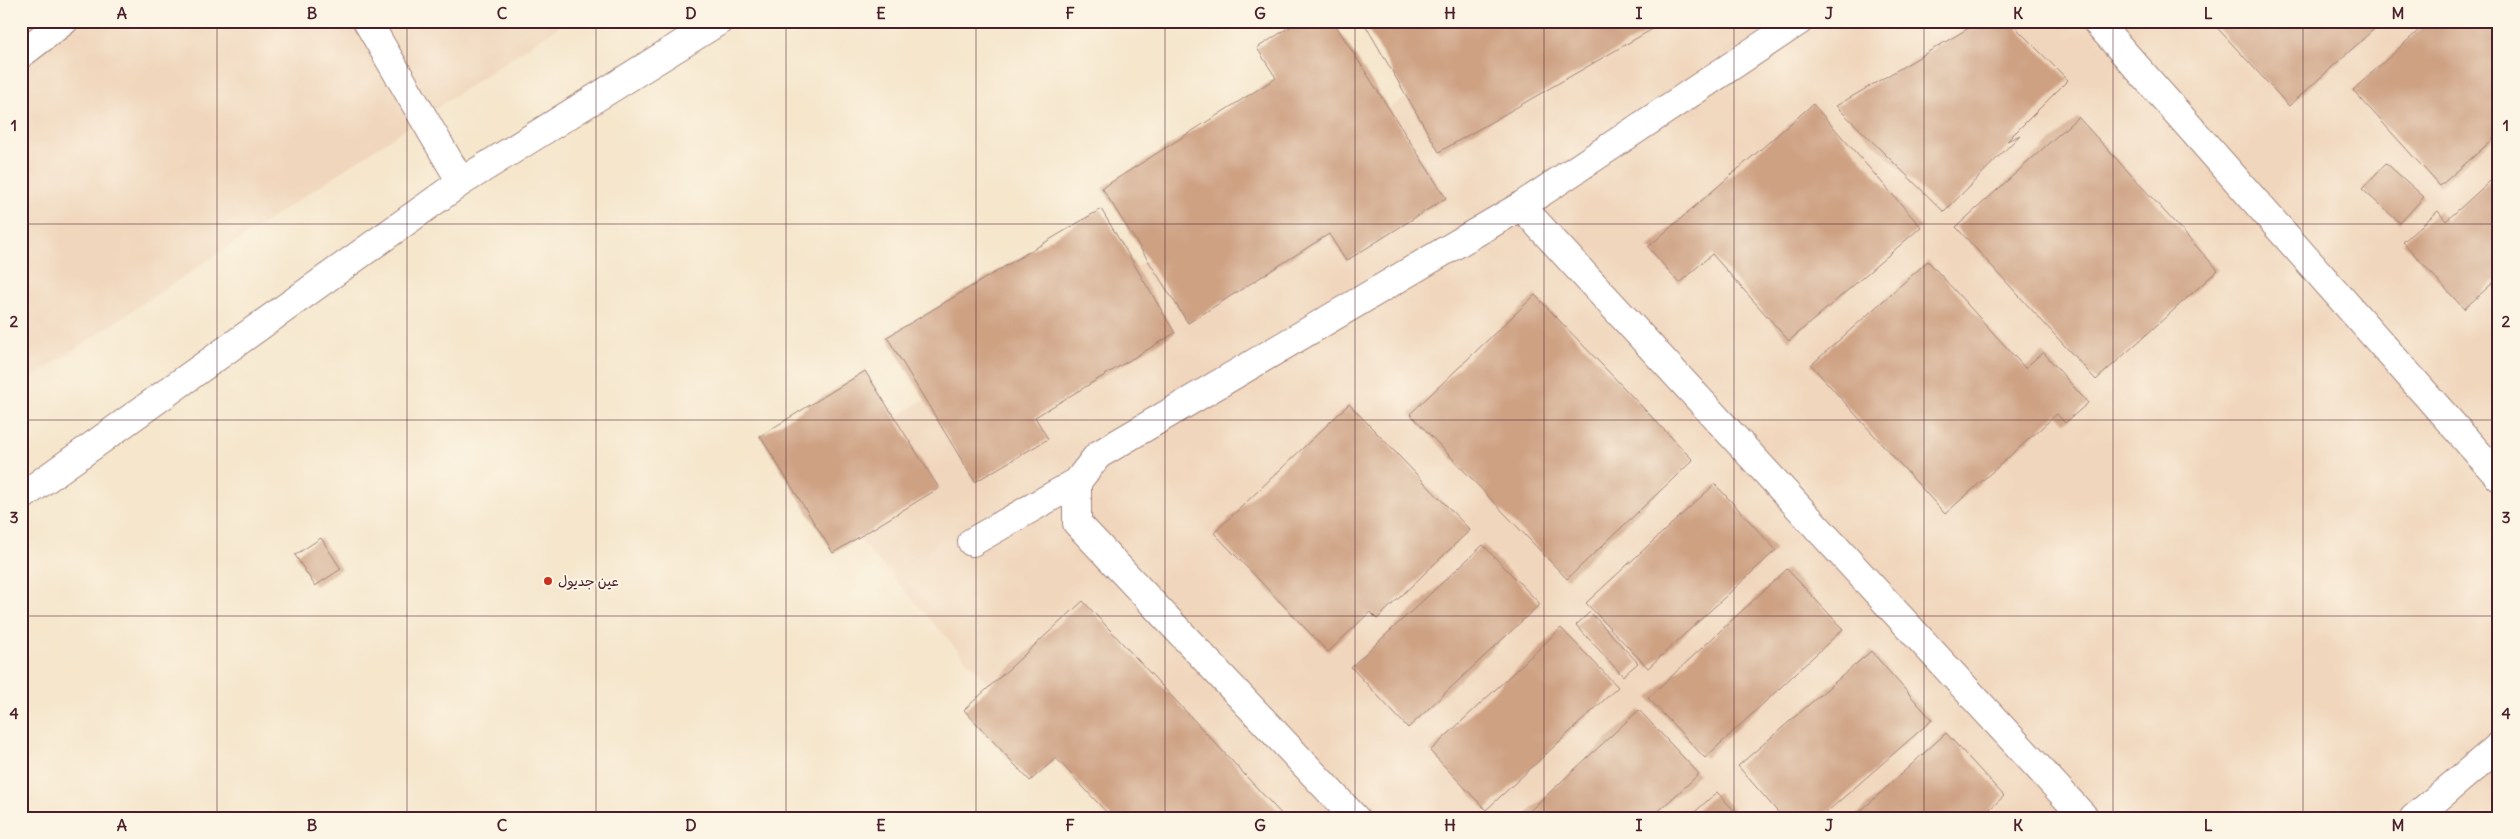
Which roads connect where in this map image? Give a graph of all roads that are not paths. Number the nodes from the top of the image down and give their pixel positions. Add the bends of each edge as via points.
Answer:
1 (64, 21) edge
2 (367, 21) edge
3 (719, 21) edge
4 (1799, 21) edge
5 (2096, 21) edge
6 (21, 54) edge
7 (461, 182) junction
8 (1521, 206) junction
9 (2499, 477) edge
10 (1078, 482) junction
11 (21, 497) edge
12 (972, 542) dead end
13 (2499, 746) edge
14 (1355, 818) edge
15 (2085, 818) edge
16 (2414, 818) edge

1 - 6 street
2 - 7 street
3 - 7 street
4 - 8 street
5 - 9 street
7 - 11 street
8 - 10 street via 1098,455
8 - 15 street
10 - 12 street
10 - 14 street via 1077,523
13 - 16 street

